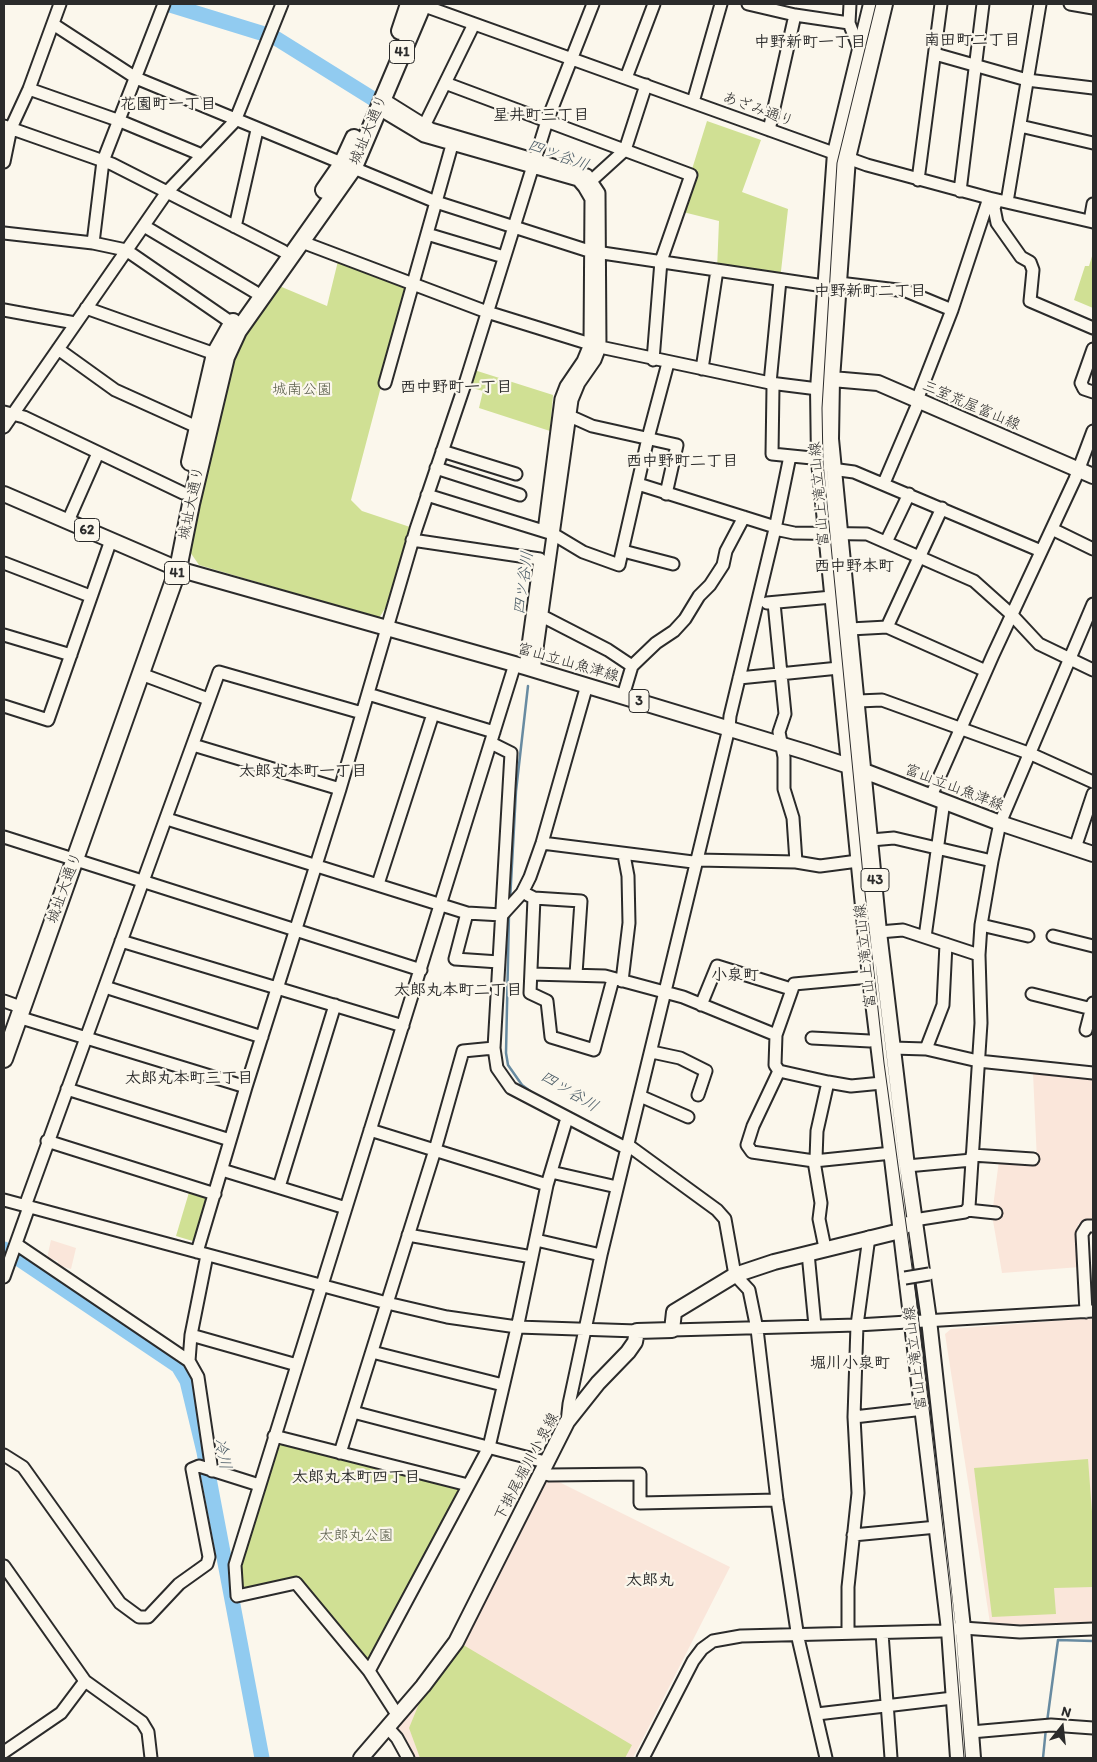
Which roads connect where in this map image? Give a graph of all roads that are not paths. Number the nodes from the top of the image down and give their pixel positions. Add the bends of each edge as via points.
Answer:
1 (60, 4) edge
2 (164, 4) edge
3 (282, 4) edge
4 (418, 4) edge
5 (593, 4) edge
6 (654, 4) edge
7 (721, 4) edge
8 (748, 4) edge
9 (850, 4) edge
10 (871, 4) edge
11 (885, 4) edge
12 (941, 4) edge
13 (983, 4) edge
14 (1040, 4) edge
15 (1070, 4) edge
16 (1093, 8) edge
17 (795, 15) junction
18 (849, 23) junction
19 (53, 24) junction
20 (474, 24) junction
21 (860, 51) junction
22 (935, 54) junction
23 (571, 58) junction
24 (975, 65) junction
25 (136, 78) junction
26 (626, 78) junction
27 (1027, 80) junction
28 (445, 83) junction
29 (646, 85) junction
30 (1093, 88) edge
31 (29, 89) junction
32 (378, 102) junction
33 (693, 102) junction
34 (120, 121) junction
35 (235, 121) junction
36 (547, 121) junction
37 (424, 126) junction
38 (1020, 126) junction
39 (8, 127) edge
40 (256, 130) junction
41 (769, 130) junction
42 (1093, 143) edge
43 (452, 145) junction
44 (626, 150) junction
45 (202, 155) junction
46 (841, 156) junction
47 (104, 161) junction
48 (4, 162) edge
49 (534, 163) junction
50 (348, 166) junction
51 (592, 180) junction
52 (918, 180) junction
53 (960, 191) junction
54 (168, 192) junction
55 (997, 200) junction
56 (436, 202) junction
57 (1093, 204) edge
58 (1091, 221) edge
59 (144, 226) junction
60 (235, 227) junction
61 (514, 227) junction
62 (4, 233) edge
63 (426, 234) junction
64 (302, 242) junction
65 (93, 243) junction
66 (126, 250) junction
67 (283, 252) junction
68 (594, 252) junction
69 (504, 257) junction
70 (661, 261) junction
71 (717, 270) junction
72 (780, 280) junction
73 (412, 282) junction
74 (838, 283) junction
75 (824, 286) junction
76 (255, 292) junction
77 (86, 308) junction
78 (4, 310) edge
79 (952, 310) junction
80 (487, 312) junction
81 (232, 323) junction
82 (75, 324) junction
83 (1093, 328) edge
84 (595, 345) junction
85 (58, 349) junction
86 (1093, 349) edge
87 (215, 354) junction
88 (653, 360) junction
89 (668, 363) junction
90 (702, 369) junction
91 (832, 379) junction
92 (385, 383) dead end
93 (770, 383) junction
94 (818, 389) junction
95 (1093, 392) edge
96 (918, 401) junction
97 (8, 413) edge
98 (564, 414) junction
99 (197, 426) junction
100 (4, 427) edge
101 (1093, 431) edge
102 (648, 438) junction
103 (442, 451) junction
104 (98, 452) junction
105 (790, 456) junction
106 (819, 461) junction
107 (436, 468) junction
108 (833, 468) junction
109 (1079, 470) junction
110 (516, 474) dead end
111 (1093, 476) edge
112 (884, 483) junction
113 (638, 484) junction
114 (183, 493) junction
115 (4, 494) edge
116 (666, 494) junction
117 (910, 494) junction
118 (427, 495) junction
119 (520, 495) dead end
120 (942, 508) junction
121 (744, 517) junction
122 (68, 521) junction
123 (775, 529) junction
124 (1052, 529) junction
125 (548, 532) junction
126 (832, 533) junction
127 (111, 540) junction
128 (412, 540) junction
129 (886, 542) junction
130 (1093, 549) edge
131 (623, 550) junction
132 (1041, 551) junction
133 (918, 557) junction
134 (4, 563) edge
135 (673, 564) dead end
136 (174, 568) junction
137 (90, 596) junction
138 (832, 597) junction
139 (758, 603) junction
140 (774, 603) junction
141 (1093, 604) edge
142 (1012, 615) junction
143 (542, 616) junction
144 (887, 627) junction
145 (385, 629) junction
146 (850, 629) junction
147 (4, 635) edge
148 (71, 655) junction
149 (1070, 659) junction
150 (632, 666) junction
151 (525, 667) junction
152 (839, 668) junction
153 (1093, 670) edge
154 (986, 671) junction
155 (781, 673) junction
156 (141, 674) junction
157 (739, 678) junction
158 (587, 685) junction
159 (368, 694) junction
160 (623, 696) junction
161 (208, 699) junction
162 (858, 701) junction
163 (4, 706) edge
164 (362, 713) junction
165 (432, 714) junction
166 (729, 728) junction
167 (961, 729) junction
168 (494, 732) junction
169 (491, 743) junction
170 (780, 744) junction
171 (193, 745) junction
172 (1031, 754) junction
173 (848, 765) junction
174 (864, 771) junction
175 (1093, 782) edge
176 (340, 789) junction
177 (1093, 794) edge
178 (931, 796) junction
179 (944, 801) junction
180 (167, 818) junction
181 (1000, 823) junction
182 (4, 837) edge
183 (871, 840) junction
184 (542, 843) junction
185 (936, 848) junction
186 (1075, 848) junction
187 (1093, 854) edge
188 (624, 855) junction
189 (71, 859) junction
190 (697, 860) junction
191 (858, 861) junction
192 (992, 861) junction
193 (796, 862) junction
194 (316, 864) junction
195 (143, 882) junction
196 (378, 884) junction
197 (522, 893) junction
198 (534, 898) junction
199 (441, 904) junction
200 (467, 913) junction
201 (502, 915) junction
202 (981, 925) junction
203 (296, 931) junction
204 (879, 932) junction
205 (1028, 936) dead end
206 (1053, 936) dead end
207 (925, 937) junction
208 (121, 941) junction
209 (946, 944) junction
210 (1093, 946) edge
211 (979, 955) junction
212 (499, 962) junction
213 (421, 970) junction
214 (531, 974) junction
215 (576, 974) junction
216 (870, 977) junction
217 (617, 980) junction
218 (105, 987) junction
219 (278, 988) junction
220 (791, 989) junction
221 (666, 993) junction
222 (1032, 994) dead end
223 (335, 1005) junction
224 (701, 1005) junction
225 (1092, 1006) edge
226 (12, 1007) edge
227 (403, 1026) junction
228 (1086, 1030) dead end
229 (4, 1033) edge
230 (776, 1035) junction
231 (262, 1037) junction
232 (86, 1038) junction
233 (812, 1038) dead end
234 (870, 1041) dead end
235 (494, 1048) junction
236 (892, 1048) junction
237 (926, 1049) junction
238 (652, 1052) junction
239 (4, 1059) edge
240 (978, 1061) junction
241 (779, 1071) junction
242 (1093, 1073) edge
243 (828, 1082) junction
244 (882, 1083) junction
245 (246, 1087) junction
246 (67, 1089) junction
247 (698, 1094) dead end
248 (640, 1096) junction
249 (688, 1117) dead end
250 (567, 1118) junction
251 (370, 1130) junction
252 (230, 1140) junction
253 (47, 1141) junction
254 (627, 1147) junction
255 (435, 1150) junction
256 (892, 1153) junction
257 (972, 1158) junction
258 (1033, 1158) dead end
259 (815, 1160) junction
260 (907, 1166) junction
261 (222, 1170) junction
262 (551, 1172) junction
263 (547, 1185) junction
264 (279, 1187) junction
265 (617, 1187) junction
266 (214, 1194) junction
267 (4, 1200) edge
268 (27, 1206) junction
269 (346, 1208) junction
270 (967, 1210) junction
271 (996, 1213) dead end
272 (914, 1220) junction
273 (1093, 1226) edge
274 (901, 1228) junction
275 (408, 1236) junction
276 (869, 1237) junction
277 (536, 1240) junction
278 (16, 1244) junction
279 (825, 1248) junction
280 (808, 1253) junction
281 (202, 1254) junction
282 (601, 1255) junction
283 (532, 1257) junction
284 (929, 1274) dead end
285 (735, 1275) junction
286 (4, 1277) edge
287 (905, 1278) dead end
288 (322, 1286) junction
289 (387, 1303) junction
290 (1090, 1311) edge
291 (929, 1320) junction
292 (913, 1322) junction
293 (857, 1325) junction
294 (815, 1326) junction
295 (517, 1327) junction
296 (757, 1329) junction
297 (586, 1330) junction
298 (672, 1330) junction
299 (638, 1331) junction
300 (191, 1335) junction
301 (372, 1352) junction
302 (189, 1361) junction
303 (297, 1365) junction
304 (503, 1385) junction
305 (924, 1409) junction
306 (353, 1412) junction
307 (854, 1417) junction
308 (567, 1422) junction
309 (274, 1436) junction
310 (489, 1447) junction
311 (340, 1453) junction
312 (4, 1455) edge
313 (543, 1468) junction
314 (212, 1470) junction
315 (258, 1485) junction
316 (468, 1485) junction
317 (777, 1500) junction
318 (937, 1527) junction
319 (853, 1535) junction
320 (4, 1566) edge
321 (956, 1629) junction
322 (1093, 1629) edge
323 (848, 1633) junction
324 (882, 1633) junction
325 (798, 1634) junction
326 (369, 1671) junction
327 (85, 1681) junction
328 (953, 1698) junction
329 (887, 1706) junction
330 (817, 1714) junction
331 (398, 1716) junction
332 (388, 1728) junction
333 (1093, 1728) edge
334 (971, 1732) junction
335 (4, 1752) edge
336 (151, 1758) edge
337 (361, 1758) edge
338 (408, 1758) edge
339 (643, 1758) edge
340 (826, 1758) edge
341 (891, 1758) edge
342 (958, 1758) edge
343 (973, 1758) edge

1 - 19 street
2 - 25 street
3 - 35 street
4 - 20 street, あざみ通り
4 - 32 highway, 城址大通り / 41
5 - 23 street
6 - 26 street
7 - 33 street
8 - 17 street
9 - 18 street
10 - 21 main road, 富山上滝立山線 / 43
11 - 46 main road, 富山上滝立山線 / 43
12 - 22 street
13 - 24 street
14 - 27 street
15 - 16 street
17 - 18 street
17 - 41 street
18 - 21 street
19 - 25 street
19 - 31 street
20 - 23 street, あざみ通り
20 - 28 street
21 - 46 main road, 富山上滝立山線 / 43
22 - 24 street
22 - 52 street
23 - 26 street, あざみ通り
23 - 36 street
24 - 27 street
24 - 53 street
25 - 34 street
25 - 35 street
26 - 29 street, あざみ通り
27 - 30 street
27 - 38 street
28 - 36 street
28 - 37 street
29 - 33 street, あざみ通り
29 - 44 street
31 - 34 street
31 - 39 street
32 - 37 street
32 - 43 street via 424,136
32 - 50 highway, 城址大通り / 41
33 - 41 street, あざみ通り
34 - 45 street
34 - 47 street
35 - 40 street
35 - 45 street
36 - 44 street
36 - 49 street
37 - 49 street
38 - 42 street
38 - 55 street
39 - 47 street
39 - 48 street
40 - 50 street
40 - 60 street
41 - 46 street, あざみ通り
43 - 49 street
43 - 56 street
44 - 51 street
44 - 70 street via 691,175
45 - 54 street
46 - 52 street, あざみ通り
46 - 74 main road, 富山上滝立山線 / 43
46 - 75 main road, 富山上滝立山線 / 43
47 - 54 street
47 - 65 street
49 - 51 street via 587,175
49 - 61 street
49 - 68 street via 578,180 584,187 591,203
50 - 56 street
50 - 64 highway, 城址大通り / 41
50 - 67 highway, 城址大通り / 41
51 - 68 street via 600,199
52 - 53 street, あざみ通り
53 - 55 street, あざみ通り
54 - 59 street
54 - 60 street
55 - 58 street, あざみ通り
55 - 79 street
55 - 83 street via 994,208 996,223 1021,257 1030,262 1033,270 1030,301
56 - 61 street
56 - 63 street
57 - 58 street
59 - 66 street
59 - 76 street
60 - 67 street
61 - 68 street
61 - 69 street
62 - 65 street
63 - 69 street
63 - 73 street
64 - 73 street
64 - 136 highway, 城址大通り / 41 via 238,331 226,357
65 - 66 street
66 - 77 street
66 - 81 street
67 - 76 highway, 城址大通り / 41
68 - 70 street
68 - 84 street
69 - 80 street
70 - 71 street
70 - 88 street
71 - 72 street
71 - 90 street
72 - 75 street
72 - 93 street
73 - 80 street
73 - 92 street
74 - 79 street via 906,292
74 - 91 main road, 富山上滝立山線 / 43
75 - 94 main road, 富山上滝立山線 / 43
76 - 81 highway, 城址大通り / 41
77 - 82 street
77 - 87 street
78 - 82 street
79 - 96 street
80 - 84 street
80 - 103 street
81 - 87 highway, 城址大通り / 41
82 - 85 street
84 - 88 street
84 - 98 street via 566,386
85 - 97 street
85 - 99 street via 115,390
86 - 95 street via 1081,383 1084,389
87 - 99 highway, 城址大通り / 41
88 - 89 street
89 - 90 street
89 - 102 street
90 - 93 street
91 - 96 main road, 三室荒屋富山線 via 878,383
91 - 108 main road, 富山上滝立山線 / 43
93 - 94 street
93 - 105 street via 773,387 772,454
94 - 106 main road, 富山上滝立山線 / 43
96 - 109 main road, 三室荒屋富山線
96 - 112 street
97 - 100 street
97 - 104 street via 24,417
98 - 102 street via 592,426
98 - 125 street
99 - 114 highway, 城址大通り / 41
101 - 109 street
102 - 113 street
102 - 116 street via 677,445
103 - 107 street
103 - 110 street
104 - 114 street
104 - 122 street
105 - 106 street
105 - 123 street
106 - 108 street
106 - 126 main road, 富山上滝立山線 / 43
107 - 118 street
107 - 119 street
108 - 112 street
108 - 126 main road, 富山上滝立山線 / 43
109 - 111 main road, 三室荒屋富山線
109 - 124 street
112 - 117 street
113 - 116 street
113 - 131 street
114 - 136 highway, 城址大通り / 41
115 - 122 main road, 62
116 - 121 street
117 - 120 street
117 - 129 street
118 - 125 street
118 - 128 street
120 - 132 street
120 - 133 street
121 - 123 street
121 - 150 street via 726,551 723,565 685,619
122 - 127 main road, 62
123 - 126 street via 794,533
123 - 139 street
124 - 130 street
124 - 132 street
125 - 131 street via 584,552 619,565
125 - 143 street
126 - 129 street via 866,534
126 - 138 main road, 富山上滝立山線 / 43
126 - 146 main road, 富山上滝立山線 / 43
127 - 136 main road, 62
127 - 137 street
128 - 145 street
128 - 151 street via 540,559
129 - 133 street
131 - 135 street
132 - 142 street
133 - 142 street via 974,581
133 - 144 street
134 - 137 street
136 - 145 main road, 富山立山魚津線 / 3
136 - 156 highway, 城址大通り / 41
136 - 189 highway, 城址大通り / 41
137 - 148 street
138 - 140 street
138 - 152 main road, 富山上滝立山線 / 43
139 - 140 street
139 - 157 street
140 - 155 street
141 - 149 street
142 - 149 street via 1039,644
142 - 154 street
143 - 150 street
143 - 151 street
144 - 146 street
144 - 154 street
145 - 151 main road, 富山立山魚津線 / 3
145 - 159 street
146 - 162 main road, 富山上滝立山線 / 43
147 - 148 street
148 - 163 street via 48,720
149 - 153 street
149 - 172 street
150 - 160 street
151 - 158 main road, 富山立山魚津線 / 3
151 - 168 street
152 - 155 street
152 - 173 main road, 富山上滝立山線 / 43
154 - 167 street
155 - 157 street
155 - 170 street via 785,714 779,732
156 - 161 street
156 - 189 highway, 城址大通り / 41
157 - 166 street
158 - 160 main road, 富山立山魚津線 / 3
158 - 184 street
159 - 164 street
159 - 165 street
160 - 166 main road, 富山立山魚津線 / 3
161 - 164 street via 219,672
161 - 171 street
162 - 167 street via 882,700
162 - 174 main road, 富山上滝立山線 / 43
164 - 176 street
165 - 168 street
165 - 196 street
166 - 170 main road, 富山立山魚津線 / 3
166 - 190 street
167 - 172 street
167 - 178 street
168 - 169 street
169 - 199 street
169 - 201 street via 511,753
170 - 173 main road, 富山立山魚津線 / 3
170 - 193 street via 784,757 784,789 793,818
171 - 176 street
171 - 180 street
172 - 175 street
172 - 181 street
173 - 174 main road, 富山立山魚津線 / 3
173 - 191 main road, 富山上滝立山線 / 43
174 - 178 main road, 富山立山魚津線 / 3
174 - 183 main road, 富山上滝立山線 / 43
176 - 194 street
177 - 186 street
178 - 179 main road, 富山立山魚津線 / 3
179 - 181 main road, 富山立山魚津線 / 3
179 - 185 street
180 - 194 street
180 - 195 street
181 - 186 main road, 富山立山魚津線 / 3
181 - 192 street
182 - 189 street
183 - 185 street via 894,838
183 - 204 main road, 富山上滝立山線 / 43
184 - 188 street
184 - 197 street
185 - 192 street
185 - 207 street
186 - 187 main road, 富山立山魚津線 / 3
188 - 190 street
188 - 217 street via 629,923
189 - 195 street
189 - 226 highway, 城址大通り / 41
190 - 193 street
190 - 221 street
191 - 193 street via 820,866
191 - 216 main road, 富山上滝立山線 / 43
192 - 202 street
194 - 196 street
194 - 203 street
195 - 203 street
195 - 208 street
196 - 199 street
197 - 198 street
197 - 201 street
198 - 214 street
198 - 215 street via 581,901
199 - 200 street
199 - 213 street
200 - 201 street
200 - 212 street via 455,959
201 - 212 street
202 - 205 street
202 - 211 street
203 - 213 street
203 - 219 street
204 - 207 street via 903,930
204 - 236 main road, 富山上滝立山線 / 43
206 - 210 street
207 - 209 street
208 - 218 street
208 - 219 street
209 - 211 street
209 - 237 street via 943,1005
211 - 240 street via 981,1023
212 - 235 street
213 - 227 street
214 - 215 street
214 - 217 street via 530,993 547,1001 551,1037 594,1050
215 - 217 street
216 - 220 street via 794,984
216 - 244 main road, 富山上滝立山線 / 43
217 - 221 street
218 - 231 street
218 - 232 street
219 - 223 street
219 - 231 street
220 - 224 street via 717,966
220 - 230 street
221 - 224 street
221 - 238 street
222 - 225 street
223 - 227 street
223 - 264 street
224 - 230 street
225 - 228 street
226 - 229 highway, 城址大通り / 41
226 - 232 street
226 - 239 highway, 城址大通り / 41
227 - 251 street
230 - 241 street via 775,1065
231 - 245 street
232 - 245 street
232 - 246 street
233 - 234 street
235 - 250 street via 497,1068 511,1088
235 - 255 street via 463,1052
236 - 237 street
236 - 260 main road, 富山上滝立山線 / 43
237 - 240 street
238 - 247 street via 680,1058 706,1071
238 - 248 street
240 - 242 street
240 - 257 street
241 - 243 street
241 - 259 street via 747,1145 752,1152
243 - 244 street via 851,1086
243 - 259 street via 817,1131
244 - 256 main road, 富山上滝立山線 / 43
245 - 252 street
246 - 252 street
246 - 253 street
248 - 249 street
248 - 254 street
250 - 254 street
250 - 262 street
251 - 255 street
251 - 269 street
252 - 261 street
253 - 266 street
253 - 268 street
254 - 265 street
254 - 285 street via 718,1210 727,1227
255 - 263 street
255 - 275 street
256 - 259 street
256 - 274 main road, 富山上滝立山線 / 43
257 - 258 street
257 - 260 street
257 - 270 street
259 - 279 street via 821,1203 819,1219
260 - 272 main road, 富山上滝立山線 / 43
261 - 264 street
261 - 266 street
262 - 263 street
262 - 265 street
263 - 277 street
264 - 269 street
265 - 282 street
266 - 281 street
267 - 268 street
268 - 278 street
268 - 281 street
269 - 288 street
270 - 271 street
270 - 272 street
272 - 274 main road
272 - 291 main road, 富山上滝立山線 / 43
273 - 290 street via 1088,1226 1082,1234
274 - 276 main road
274 - 292 main road, 富山上滝立山線 / 43
275 - 283 street
275 - 289 street
276 - 279 main road
276 - 293 street
277 - 282 street
277 - 283 street
278 - 286 street
278 - 302 street
279 - 280 main road
280 - 285 main road
280 - 294 street
281 - 288 street
281 - 300 street
282 - 297 street
283 - 295 street
284 - 287 street, bridge
285 - 296 street via 749,1290
285 - 298 main road via 674,1312
288 - 289 street
288 - 303 street
289 - 295 street via 447,1317
289 - 301 street
290 - 291 street
291 - 292 street
291 - 321 main road, 富山上滝立山線 / 43
292 - 293 street
292 - 305 main road, 富山上滝立山線 / 43
293 - 294 street
293 - 307 street
294 - 296 street
295 - 297 street
295 - 304 street
296 - 298 street
296 - 317 street
297 - 299 street
297 - 308 street
298 - 299 main road
299 - 308 main road, 下掛尾堀川小泉線 via 628,1352
300 - 302 street
300 - 303 street
301 - 304 street
301 - 306 street
302 - 314 street via 198,1377
303 - 309 street
304 - 310 street
305 - 307 street
305 - 318 main road, 富山上滝立山線 / 43
306 - 310 street
306 - 311 street
307 - 319 street via 858,1493
308 - 313 main road, 下掛尾堀川小泉線
309 - 311 street
309 - 315 street
310 - 313 street
310 - 316 street
311 - 316 street
312 - 314 street via 23,1467 120,1603 139,1617 148,1617 179,1584 207,1564 209,1557 192,1469 199,1466
313 - 317 street via 549,1475 640,1474 640,1503
313 - 331 main road, 下掛尾堀川小泉線 via 456,1642
314 - 315 street
315 - 326 street via 235,1565 237,1596 296,1583
316 - 326 street
317 - 325 street
318 - 319 street
318 - 321 main road, 富山上滝立山線 / 43
319 - 323 street
320 - 327 street
321 - 322 street via 1020,1632
321 - 324 street
321 - 328 main road, 富山上滝立山線 / 43
321 - 334 main road, 富山上滝立山線 / 43
323 - 324 street
323 - 325 street
324 - 329 street
325 - 330 street
325 - 339 street via 725,1638 702,1649
326 - 331 street
327 - 335 street via 61,1712
327 - 336 street via 142,1722 148,1732
328 - 329 street
328 - 342 main road, 富山上滝立山線 / 43
329 - 330 street
329 - 341 street
330 - 340 street
331 - 332 main road, 下掛尾堀川小泉線
332 - 337 main road, 下掛尾堀川小泉線
332 - 338 street
333 - 334 street via 1052,1725
334 - 343 main road, 富山上滝立山線 / 43

